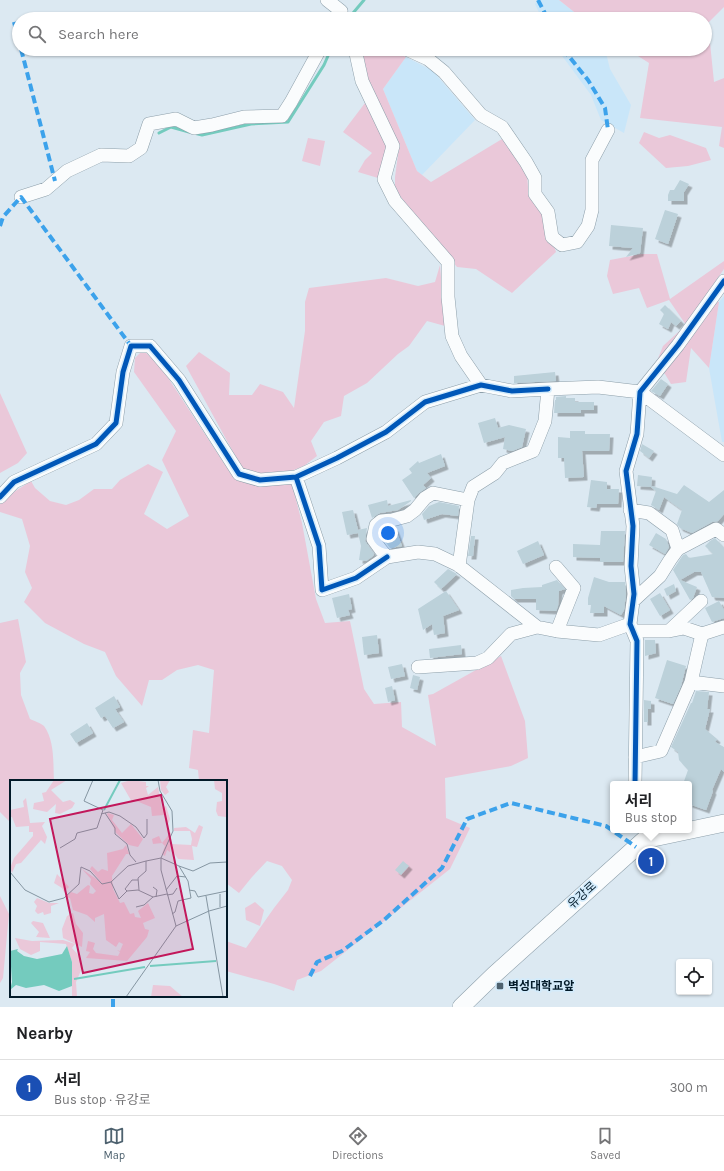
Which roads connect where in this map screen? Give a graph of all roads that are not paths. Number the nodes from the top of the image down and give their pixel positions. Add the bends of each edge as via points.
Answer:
1 (327, 0) edge
2 (340, 12) edge
3 (316, 56) edge
4 (357, 56) edge
5 (421, 56) edge
6 (608, 130) dead end
7 (21, 197) dead end
8 (724, 281) edge
9 (481, 385) junction
10 (548, 390) junction
11 (640, 392) junction
12 (724, 454) edge
13 (296, 476) junction
14 (0, 497) edge
15 (468, 500) junction
16 (630, 510) junction
17 (724, 535) edge
18 (678, 549) junction
19 (387, 557) junction
20 (459, 566) junction
21 (556, 567) dead end
22 (633, 601) junction
23 (701, 601) dead end
24 (537, 627) junction
25 (724, 627) edge
26 (632, 628) junction
27 (557, 631) junction
28 (669, 631) junction
29 (702, 634) junction
30 (418, 668) dead end
31 (691, 682) junction
32 (724, 686) edge
33 (635, 757) junction
34 (635, 781) edge
35 (724, 823) edge
36 (692, 828) edge
37 (656, 833) edge
38 (643, 835) edge
39 (461, 1007) edge

1 - 2 street
3 - 7 street via 282,116 244,117 194,128 176,119 149,124 141,148 129,156 101,155 67,171 46,189
4 - 9 street via 362,81 393,146 384,179 395,202 448,262 452,336
5 - 6 street via 444,72 481,115 502,127 535,178 536,194 548,212 552,237 562,245 577,242 588,226 592,210 592,160
8 - 11 street
9 - 10 street via 512,392
9 - 13 street via 424,402 386,432
10 - 11 street via 598,387
10 - 15 street via 545,421 533,451 503,463 495,473 473,487
11 - 12 street
11 - 16 street via 637,434 626,470
13 - 14 street via 260,480 239,474 179,380 150,346 131,346 123,372 116,423 96,444 14,482
13 - 19 street via 319,546 322,590 356,578
15 - 19 street via 432,493 407,516 382,521 376,525 373,539
15 - 20 street
16 - 18 street via 649,513 672,530
16 - 22 street via 633,526 630,566
17 - 18 street via 716,529
18 - 22 street via 660,576
19 - 20 street via 418,552 435,554
20 - 24 street
21 - 27 street via 574,588
22 - 26 street
23 - 28 street
24 - 27 street
24 - 30 street via 511,634 488,658 477,663
25 - 29 street
26 - 27 street via 599,635
26 - 28 street
26 - 33 street via 637,641
28 - 29 street via 684,628
29 - 31 street
31 - 32 street
31 - 33 street via 661,751
33 - 34 street
35 - 36 main road, 유강로
37 - 38 main road, 유강로
38 - 39 main road, 유강로

